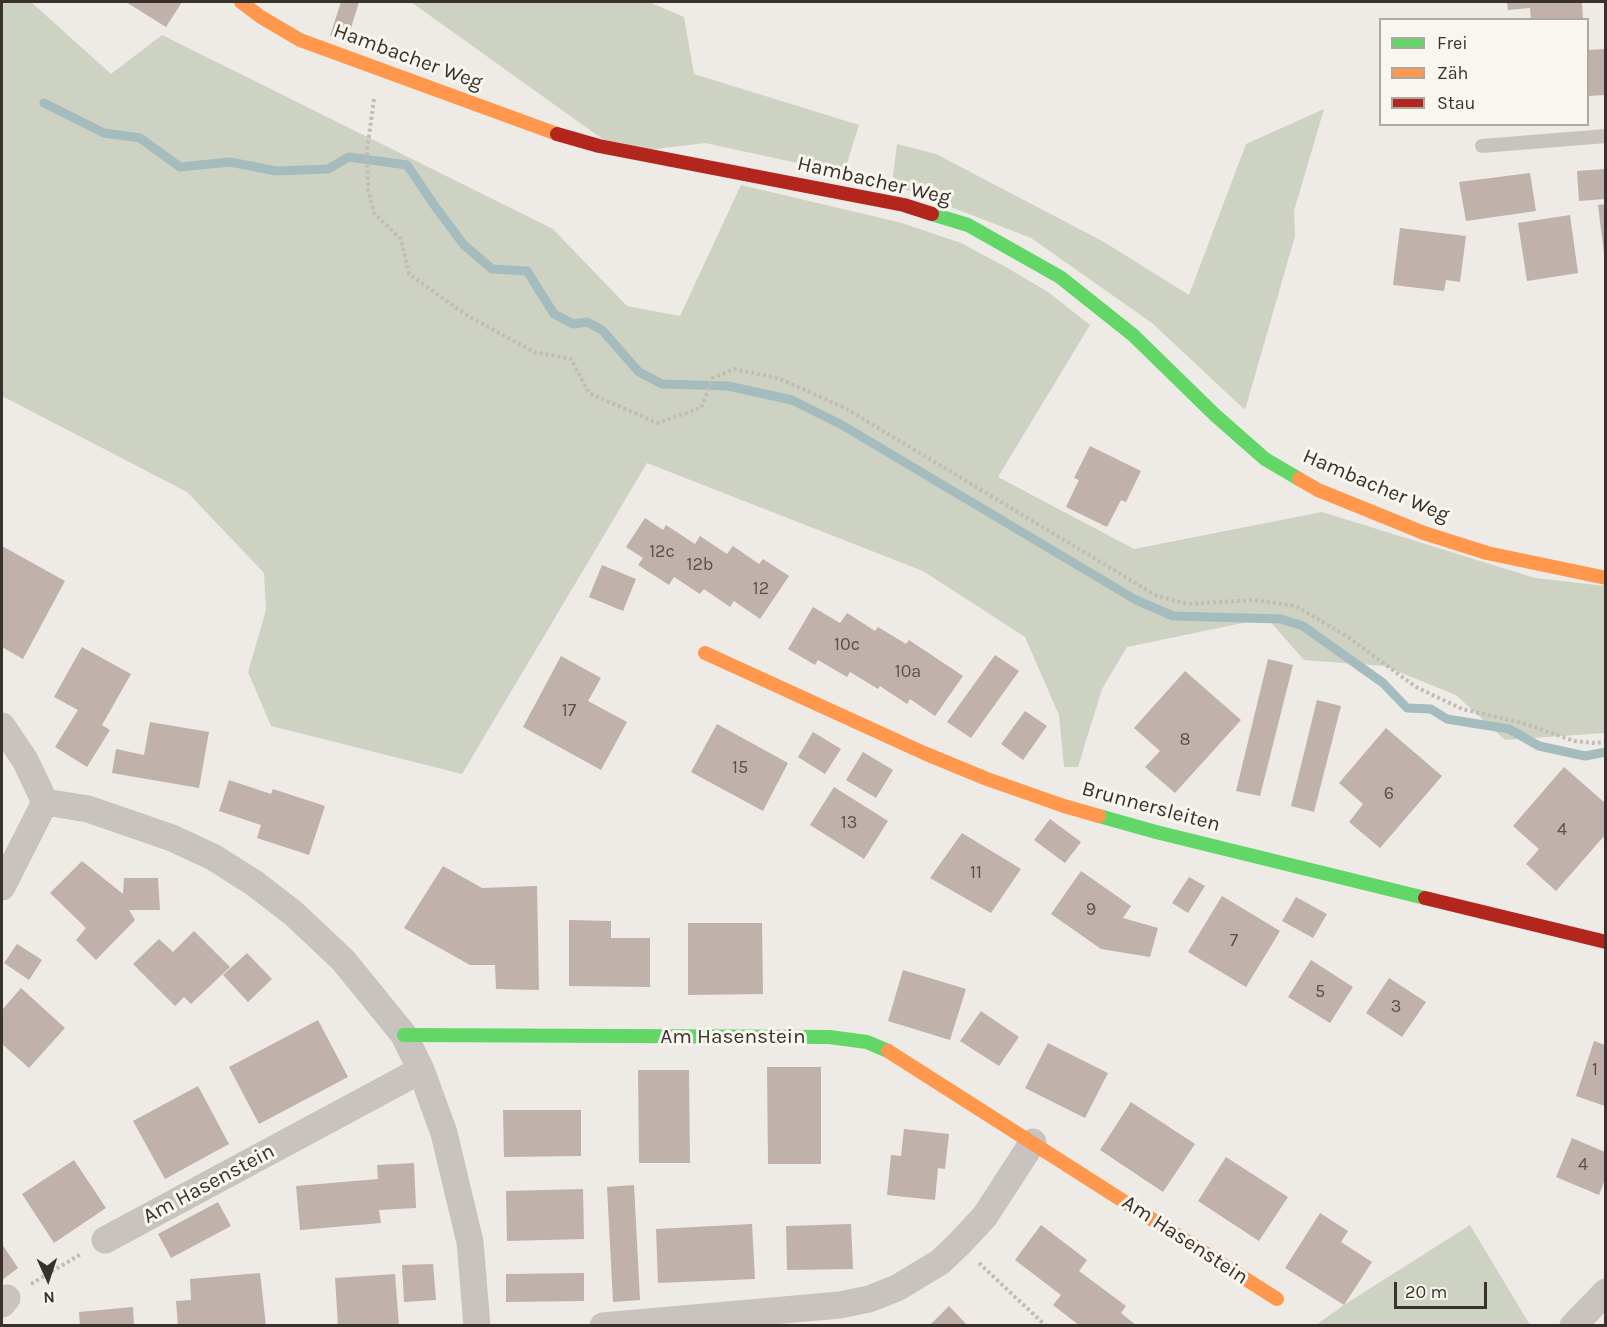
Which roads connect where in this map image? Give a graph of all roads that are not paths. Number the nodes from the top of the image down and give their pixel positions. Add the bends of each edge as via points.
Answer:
1 (241, 2) edge
2 (1605, 136) edge
3 (1482, 146) dead end
4 (1605, 578) edge
5 (705, 653) dead end
6 (2, 726) edge
7 (45, 802) junction
8 (2, 887) edge
9 (1605, 942) edge
10 (404, 1035) junction
11 (421, 1070) junction
12 (1033, 1142) junction
13 (105, 1240) road end
14 (1605, 1292) edge
15 (1277, 1299) dead end
16 (477, 1326) edge
17 (603, 1326) edge
18 (1573, 1326) edge

1 - 4 street, Hambacher Weg via 300,40 555,133 599,146 904,205 968,225 1060,277 1133,335 1265,459 1318,490 1424,533 1487,553
2 - 3 lane
5 - 9 street, Brunnersleiten via 924,753 1064,806
6 - 7 street via 25,760
7 - 8 street
7 - 10 street via 88,809 172,838 213,857 254,883 343,960
10 - 11 street
10 - 12 street, Am Hasenstein via 829,1037 867,1042 888,1051
11 - 13 street, Am Hasenstein
11 - 16 street via 444,1133 467,1231
12 - 15 street, Am Hasenstein
12 - 17 street via 986,1216 940,1262 897,1288 840,1305
14 - 18 street

